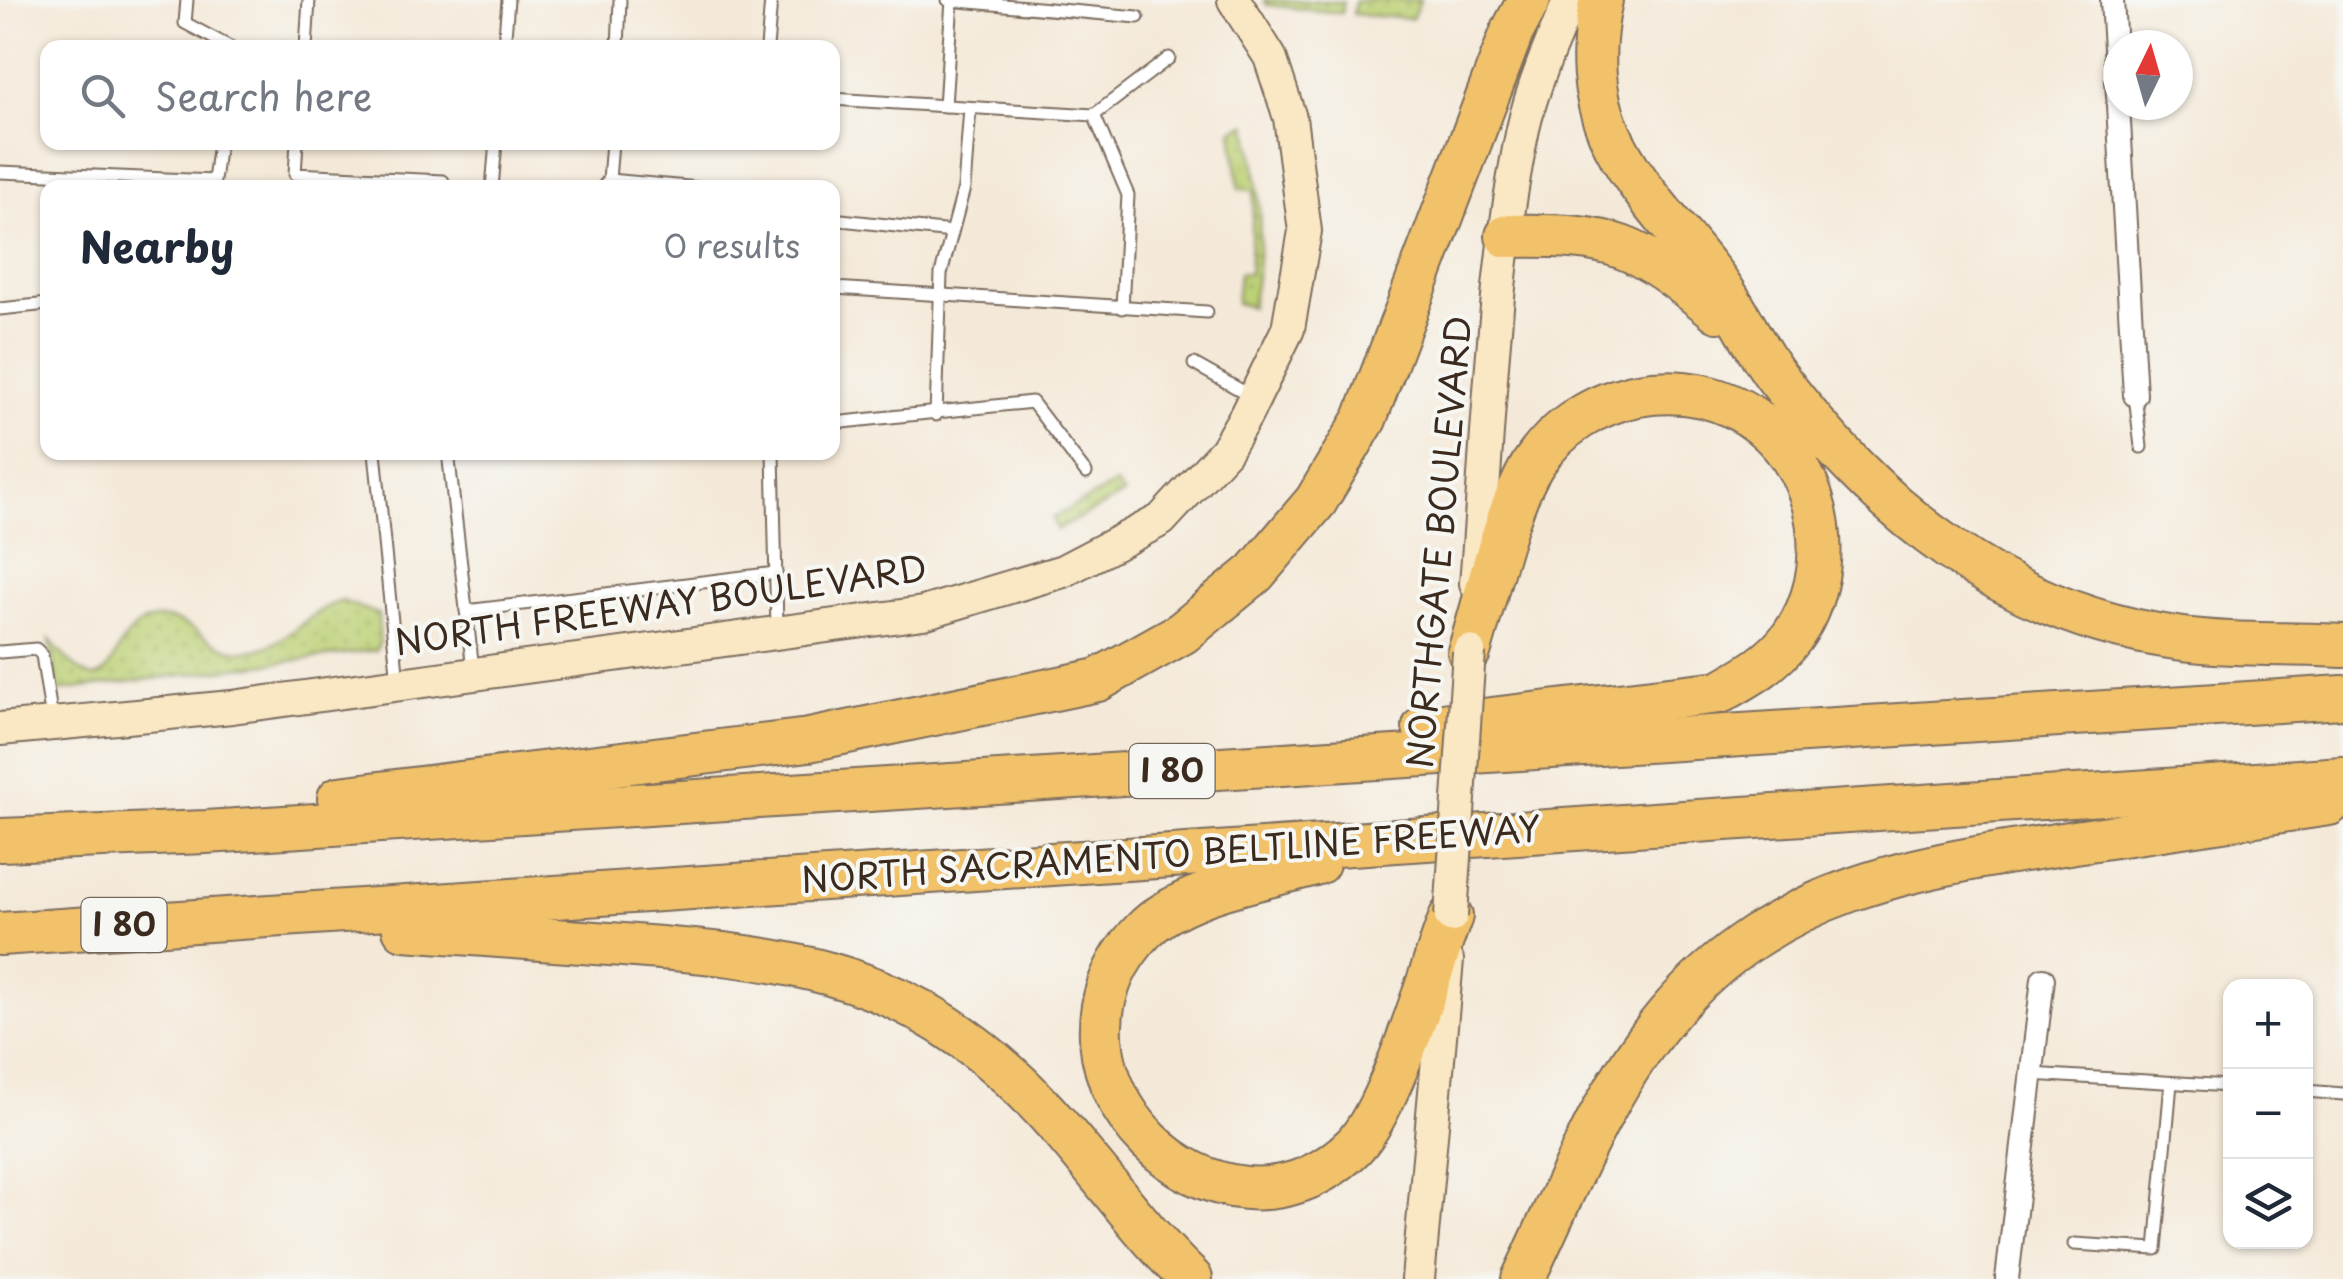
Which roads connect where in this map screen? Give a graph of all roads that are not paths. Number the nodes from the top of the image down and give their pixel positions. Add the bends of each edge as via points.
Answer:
1 (187, 0) edge
2 (309, 0) edge
3 (508, 0) edge
4 (620, 0) edge
5 (771, 0) edge
6 (950, 0) edge
7 (1234, 0) edge
8 (1529, 0) edge
9 (1570, 0) edge
10 (1601, 0) edge
11 (2112, 0) edge
12 (1138, 17) dead end
13 (2114, 30) edge
14 (217, 40) edge
15 (306, 40) edge
16 (505, 40) edge
17 (618, 40) edge
18 (768, 40) edge
19 (1169, 58) dead end
20 (840, 100) edge
21 (944, 106) junction
22 (970, 108) junction
23 (1094, 115) junction
24 (2119, 120) edge
25 (218, 150) edge
26 (297, 150) edge
27 (495, 150) edge
28 (611, 150) edge
29 (0, 172) edge
30 (171, 180) edge
31 (214, 180) edge
32 (422, 180) edge
33 (493, 180) edge
34 (607, 180) edge
35 (840, 220) edge
36 (952, 232) junction
37 (1507, 236) junction
38 (840, 289) edge
39 (940, 298) junction
40 (40, 305) edge
41 (1122, 308) junction
42 (0, 309) edge
43 (1207, 312) dead end
44 (1750, 337) junction
45 (1194, 364) dead end
46 (2136, 395) joint
47 (1254, 398) junction
48 (936, 416) junction
49 (840, 423) edge
50 (2141, 447) dead end
51 (376, 460) edge
52 (449, 460) edge
53 (772, 460) edge
54 (1086, 473) dead end
55 (776, 573) junction
56 (466, 611) junction
57 (777, 633) junction
58 (2343, 646) edge
59 (0, 652) edge
60 (1469, 652) junction
61 (474, 675) junction
62 (398, 685) junction
63 (2343, 697) edge
64 (52, 724) junction
65 (0, 729) edge
66 (2343, 778) edge
67 (922, 787) junction
68 (2343, 802) edge
69 (0, 840) edge
70 (1391, 841) junction
71 (1451, 916) junction
72 (248, 917) junction
73 (0, 934) edge
74 (2043, 980) dead end
75 (2032, 1074) junction
76 (2171, 1082) junction
77 (2223, 1086) edge
78 (2313, 1092) edge
79 (2343, 1094) edge
80 (2074, 1244) dead end
81 (1183, 1273) edge
82 (1418, 1279) edge
83 (1522, 1279) edge
84 (2007, 1279) edge

1 - 14 lane via 185,23
2 - 15 lane
3 - 16 lane
4 - 17 lane
5 - 18 lane
6 - 12 lane
6 - 21 lane
7 - 47 street, NORTH FREEWAY BOULEVARD via 1270,57 1290,118 1306,231 1288,329
8 - 69 highway via 1364,420 1316,501 1254,573 1182,633 1098,680 809,740
9 - 37 street, NORTHGATE BOULEVARD via 1524,128
10 - 44 highway via 1592,72 1606,130 1622,162 1719,284
11 - 13 street
19 - 23 lane
20 - 21 lane
21 - 22 lane
22 - 23 lane
22 - 36 lane via 964,188
23 - 41 lane via 1128,195
24 - 46 street
25 - 31 lane
26 - 32 lane via 295,174
27 - 33 lane
28 - 34 lane
29 - 30 lane
35 - 36 lane
36 - 39 lane
37 - 44 highway via 1590,236 1634,250
37 - 60 street, NORTHGATE BOULEVARD
38 - 39 lane
39 - 41 lane
39 - 48 lane
40 - 42 lane
41 - 43 lane
44 - 58 highway via 1847,458 1914,526 1993,580 2080,618 2178,639
45 - 47 lane
46 - 50 lane
47 - 57 street, NORTH FREEWAY BOULEVARD via 1224,451 1162,520 1116,546 1063,571 923,613
48 - 49 lane
48 - 54 lane via 1032,402
51 - 62 lane
52 - 56 lane
53 - 55 lane
55 - 56 lane
55 - 57 lane
56 - 61 lane
57 - 61 street, NORTH FREEWAY BOULEVARD
59 - 64 lane via 36,649 42,655
60 - 67 highway via 1532,465 1567,425 1629,397 1664,391 1716,399 1761,424 1796,464 1815,505 1821,551 1813,596 1792,637 1760,670 1720,692
60 - 71 street, NORTHGATE BOULEVARD, bridge
61 - 62 street, NORTH FREEWAY BOULEVARD
62 - 64 street, NORTH FREEWAY BOULEVARD
63 - 67 highway, I 80
64 - 65 street, NORTH FREEWAY BOULEVARD
66 - 70 highway, NORTH SACRAMENTO BELTLINE FREEWAY / I 80
67 - 69 highway, I 80
68 - 83 highway via 1929,864 1855,885 1786,916 1723,960 1668,1013 1624,1074
70 - 71 highway via 1186,900 1144,930 1114,972 1100,1021 1105,1072 1126,1119 1191,1178 1234,1190 1278,1188 1320,1173 1354,1145 1379,1108
70 - 72 highway, NORTH SACRAMENTO BELTLINE FREEWAY / I 80
71 - 82 street, NORTHGATE BOULEVARD
72 - 73 highway, NORTH SACRAMENTO BELTLINE FREEWAY / I 80
72 - 81 highway via 731,954 808,965 882,990 950,1028 1011,1077
74 - 75 street
75 - 76 lane
75 - 84 street
76 - 77 lane
76 - 80 lane via 2156,1249
78 - 79 lane

